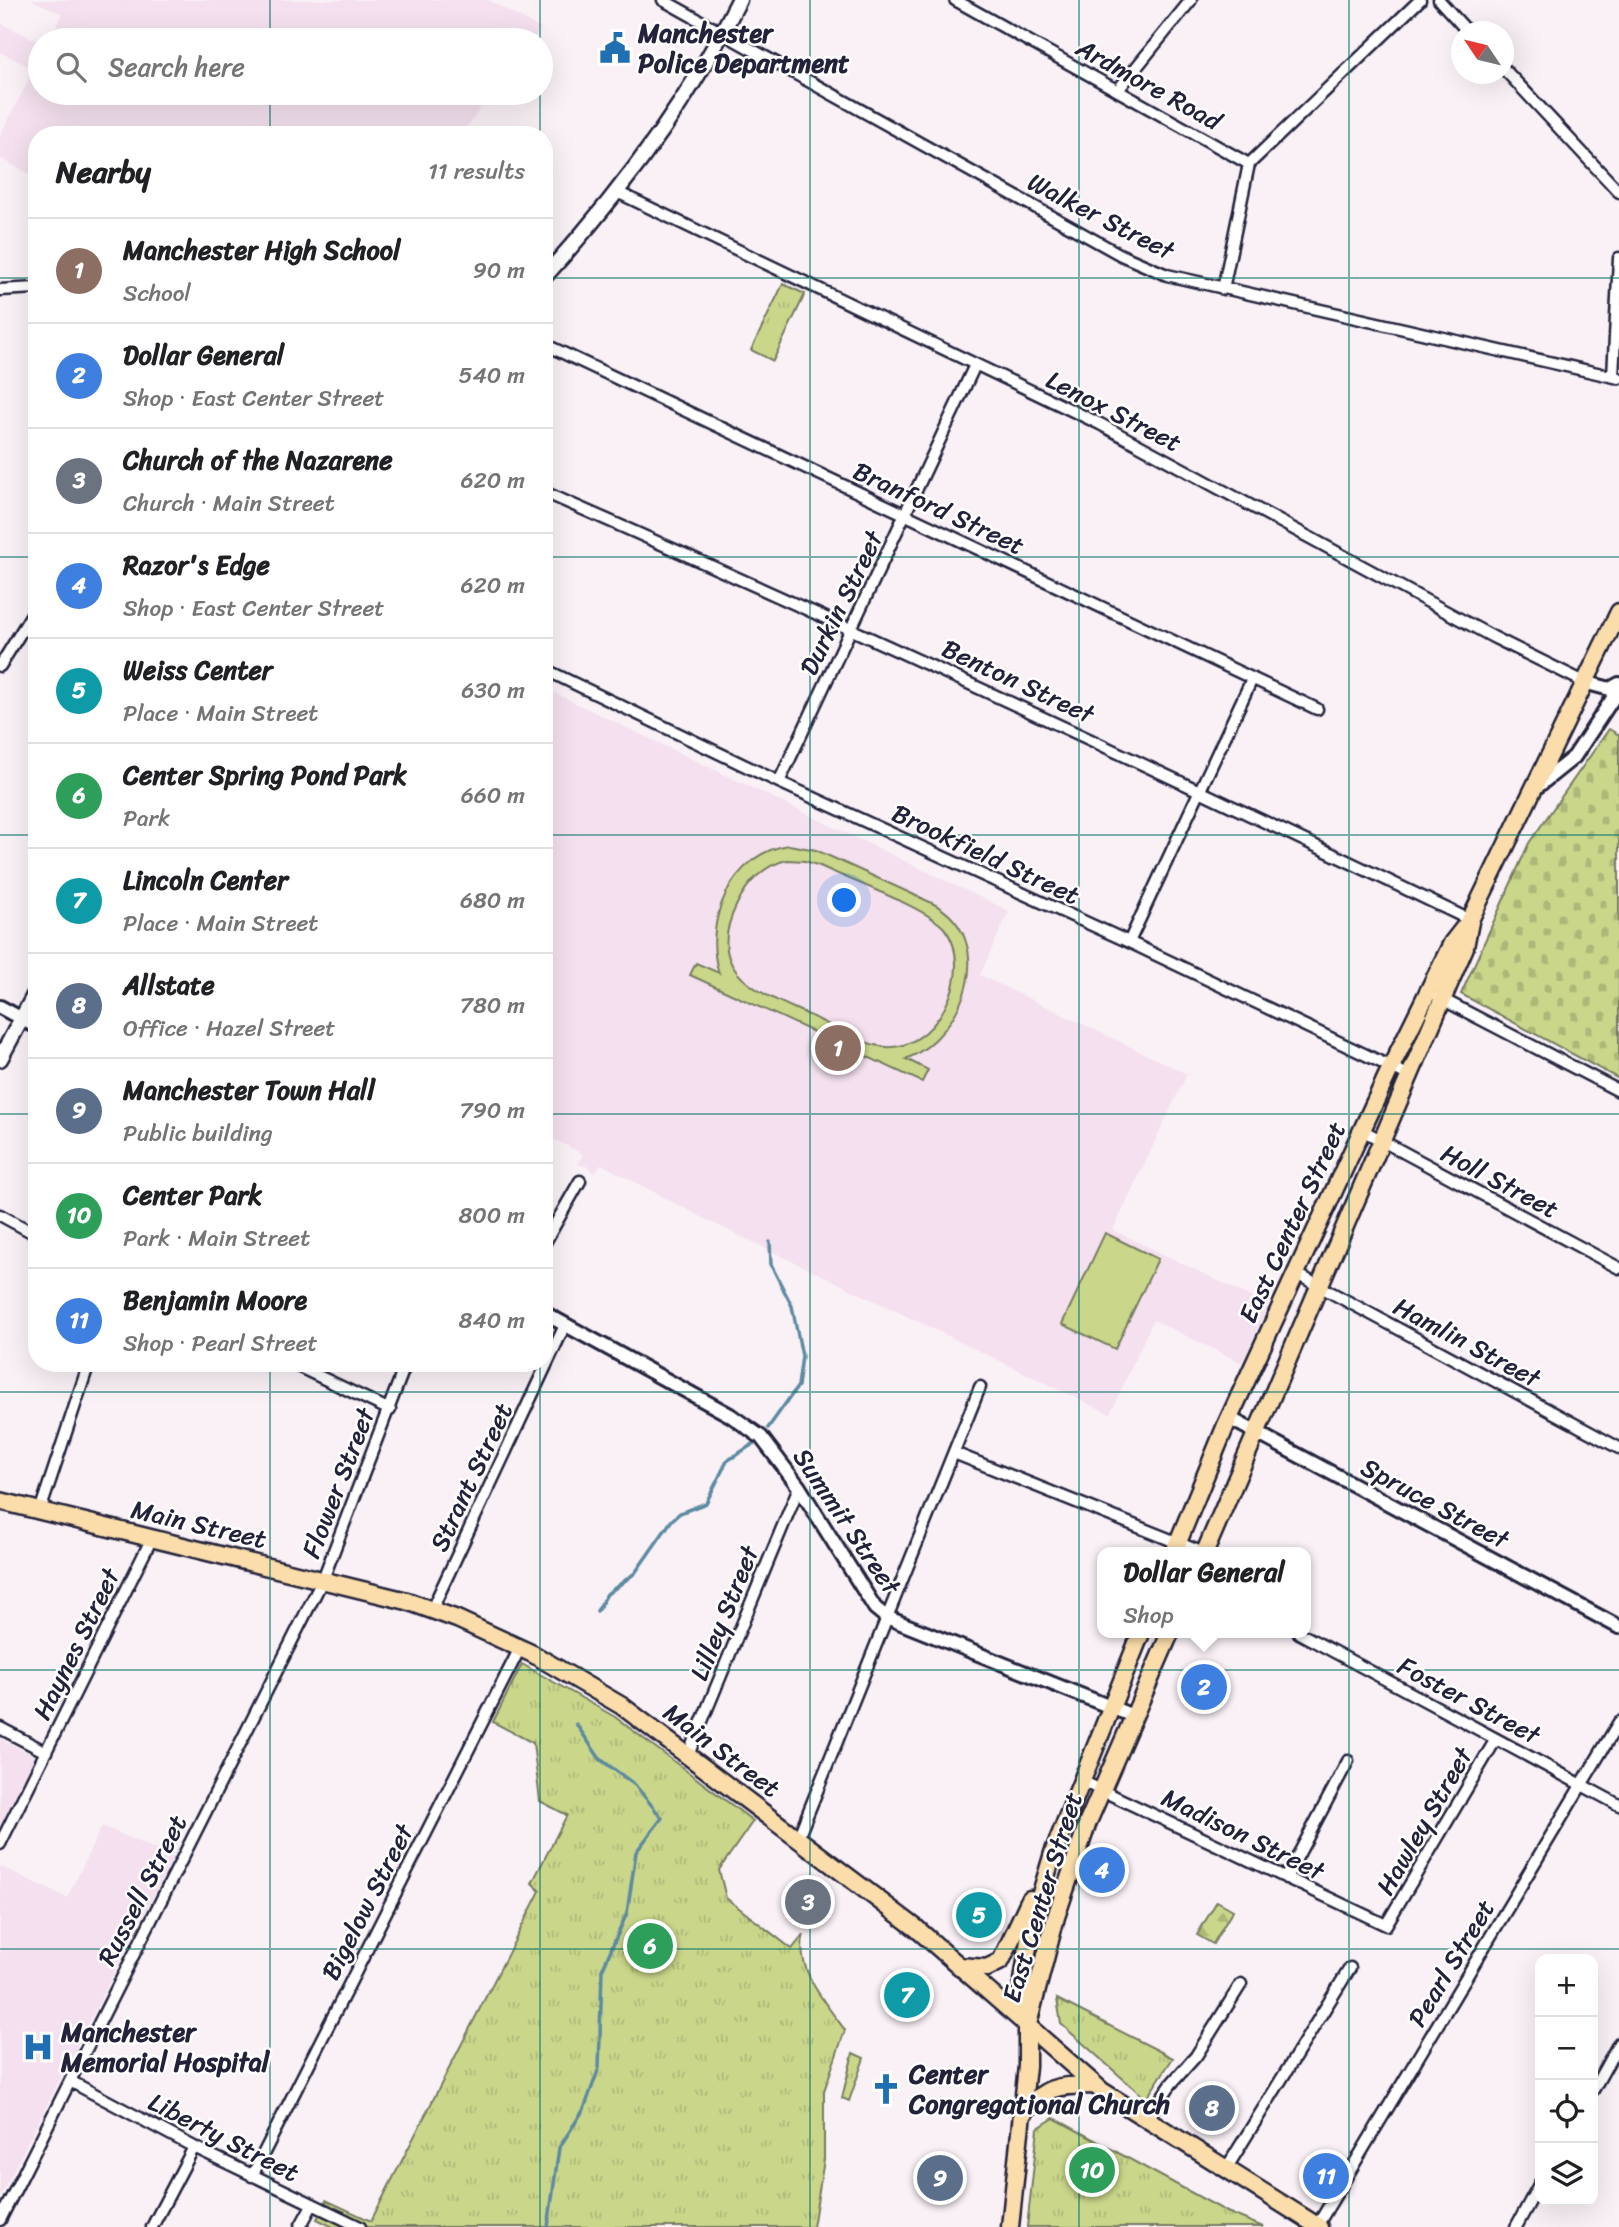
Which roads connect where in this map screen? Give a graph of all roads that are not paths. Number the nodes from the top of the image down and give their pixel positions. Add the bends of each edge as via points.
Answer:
1 (663, 0) edge
2 (738, 0) edge
3 (955, 0) edge
4 (1191, 0) edge
5 (1420, 0) edge
6 (1439, 0) edge
7 (1458, 21) edge
8 (721, 32) junction
9 (1514, 81) edge
10 (1118, 90) junction
11 (1249, 164) junction
12 (617, 191) junction
13 (1619, 192) edge
14 (1619, 258) edge
15 (553, 266) edge
16 (28, 288) edge
17 (1223, 289) junction
18 (0, 290) edge
19 (553, 348) edge
20 (975, 365) junction
21 (1616, 377) edge
22 (553, 496) edge
23 (905, 516) junction
24 (1619, 612) edge
25 (28, 621) edge
26 (852, 627) junction
27 (0, 666) edge
28 (553, 673) edge
29 (1252, 679) junction
30 (1584, 682) junction
31 (1619, 687) edge
32 (1317, 709) dead end
33 (779, 782) junction
34 (1202, 790) junction
35 (1530, 792) junction
36 (1470, 919) junction
37 (1129, 942) junction
38 (1435, 996) junction
39 (28, 1006) edge
40 (0, 1007) edge
41 (21, 1019) junction
42 (28, 1022) edge
43 (0, 1059) edge
44 (1391, 1067) junction
45 (1410, 1076) junction
46 (1619, 1091) edge
47 (1362, 1130) junction
48 (1382, 1142) junction
49 (580, 1181) dead end
50 (0, 1215) edge
51 (553, 1228) edge
52 (28, 1230) edge
53 (1619, 1268) edge
54 (1296, 1273) junction
55 (1319, 1286) junction
56 (553, 1318) edge
57 (565, 1325) junction
58 (553, 1351) edge
59 (86, 1372) edge
60 (309, 1372) edge
61 (403, 1372) edge
62 (543, 1372) edge
63 (980, 1387) dead end
64 (390, 1410) junction
65 (1229, 1418) junction
66 (1256, 1433) junction
67 (1619, 1448) edge
68 (954, 1453) junction
69 (799, 1487) junction
70 (0, 1501) edge
71 (40, 1511) junction
72 (152, 1538) junction
73 (1173, 1547) edge
74 (1175, 1547) edge
75 (1205, 1547) edge
76 (323, 1579) junction
77 (432, 1609) junction
78 (886, 1617) junction
79 (1619, 1627) edge
80 (1139, 1638) edge
81 (1168, 1638) edge
82 (1308, 1638) edge
83 (520, 1648) junction
84 (1111, 1707) junction
85 (1133, 1716) junction
86 (1619, 1722) edge
87 (0, 1728) edge
88 (1496, 1739) junction
89 (46, 1752) junction
90 (688, 1755) junction
91 (1348, 1761) dead end
92 (1082, 1781) junction
93 (1582, 1786) junction
94 (1101, 1790) junction
95 (1619, 1805) edge
96 (798, 1838) junction
97 (0, 1844) edge
98 (1045, 1877) junction
99 (1286, 1878) junction
100 (1066, 1884) junction
101 (1387, 1924) joint
102 (959, 1966) junction
103 (1350, 1968) dead end
104 (1241, 1984) dead end
105 (1027, 2026) junction
106 (1619, 2043) edge
107 (70, 2081) junction
108 (1598, 2081) edge
109 (1094, 2085) junction
110 (1022, 2115) junction
111 (1146, 2120) junction
112 (194, 2147) junction
113 (1226, 2169) junction
114 (252, 2176) junction
115 (1535, 2192) edge
116 (312, 2205) junction
117 (0, 2220) edge
118 (1318, 2226) edge
119 (152, 2227) edge
120 (300, 2227) edge
121 (360, 2227) edge
122 (1010, 2227) edge
123 (1516, 2227) edge

1 - 8 street, Walker Street
2 - 8 main road
3 - 10 street, Ardmore Road
4 - 10 street
5 - 11 street
6 - 7 street
8 - 12 main road via 680,103
8 - 17 street, Walker Street via 1121,256 1167,275
9 - 13 street
10 - 11 street, Ardmore Road
11 - 17 street
12 - 15 main road
12 - 20 street, Lenox Street
14 - 21 street
16 - 18 street
17 - 21 street, Walker Street
19 - 23 street, Branford Street
20 - 23 street, Durkin Street
20 - 30 street, Lenox Street via 1100,424 1482,632
22 - 26 street, Benton Street
23 - 26 street, Durkin Street
23 - 29 street, Branford Street
24 - 30 main road, East Center Street
25 - 27 street
26 - 33 street, Durkin Street
26 - 34 street, Benton Street
28 - 33 street, Brookfield Street
29 - 32 street, Branford Street
29 - 34 street
30 - 31 street
30 - 35 main road, East Center Street
31 - 35 street via 1574,757
33 - 37 street, Brookfield Street
34 - 36 street, Benton Street
34 - 37 street
35 - 36 main road, East Center Street
36 - 38 main road, East Center Street via 1452,943
37 - 44 street, Brookfield Street
38 - 44 main road, East Center Street
38 - 45 main road, East Center Street
38 - 46 street
39 - 41 main road
40 - 41 street
41 - 42 street
41 - 43 main road
44 - 45 street, Brookfield Street
44 - 47 main road, East Center Street
45 - 48 main road, East Center Street
47 - 48 street, Holl Street
47 - 54 main road, East Center Street
48 - 53 street, Holl Street
48 - 55 main road, East Center Street
49 - 51 street
50 - 52 street
54 - 55 street, Hamlin Street
54 - 65 main road, East Center Street
55 - 66 main road, East Center Street
55 - 67 street, Hamlin Street
56 - 57 street, Summit Street
57 - 58 street, Strant Street
57 - 69 street, Summit Street via 758,1434
59 - 71 street
60 - 64 street
61 - 64 street, Flower Street
62 - 77 street, Strant Street
63 - 68 street
64 - 76 street, Flower Street
65 - 66 street, Spruce Street
65 - 74 main road, East Center Street
66 - 75 main road, East Center Street
66 - 79 street, Spruce Street
68 - 73 street
68 - 78 street
69 - 78 street, Summit Street via 875,1608
69 - 90 street, Lilley Street
70 - 71 main road, Main Street
71 - 72 main road, Main Street
72 - 76 main road, Main Street
72 - 89 street, Haynes Street
76 - 77 main road, Main Street
76 - 107 street, Russell Street
77 - 83 main road, Main Street
78 - 84 street, Summit Street
78 - 96 street
80 - 84 main road, East Center Street
81 - 85 main road, East Center Street
82 - 88 street, Foster Street
83 - 90 main road, Main Street via 602,1693
83 - 114 street, Bigelow Street
84 - 85 street, Summit Street
84 - 92 main road, East Center Street
85 - 94 main road, East Center Street
86 - 93 street, Pearl Street
87 - 89 street
88 - 93 street, Foster Street
88 - 101 street, Hawley Street
89 - 97 street, Haynes Street
90 - 96 main road, Main Street
91 - 99 street
92 - 94 street, Madison Street
92 - 98 main road, East Center Street
93 - 95 street, Foster Street
93 - 118 street, Pearl Street
94 - 99 street, Madison Street
94 - 100 main road, East Center Street
96 - 102 main road, Main Street
98 - 100 main road
98 - 102 main road via 1001,1961 987,1968
98 - 105 main road, East Center Street via 1023,1970 1021,1999
99 - 101 street, Madison Street
100 - 105 main road, East Center Street
102 - 105 main road, Main Street
103 - 113 street
104 - 111 street via 1196,2056
105 - 109 main road, Main Street
105 - 110 main road
106 - 108 street
107 - 112 street, Liberty Street
107 - 117 street, Russell Street
109 - 110 main road via 1049,2089
109 - 111 main road, Main Street
110 - 122 main road
111 - 113 main road, Main Street
112 - 114 street, Liberty Street
112 - 119 street
113 - 118 main road, Main Street
114 - 116 street, Liberty Street
115 - 123 street
116 - 120 street
116 - 121 street, Liberty Street

